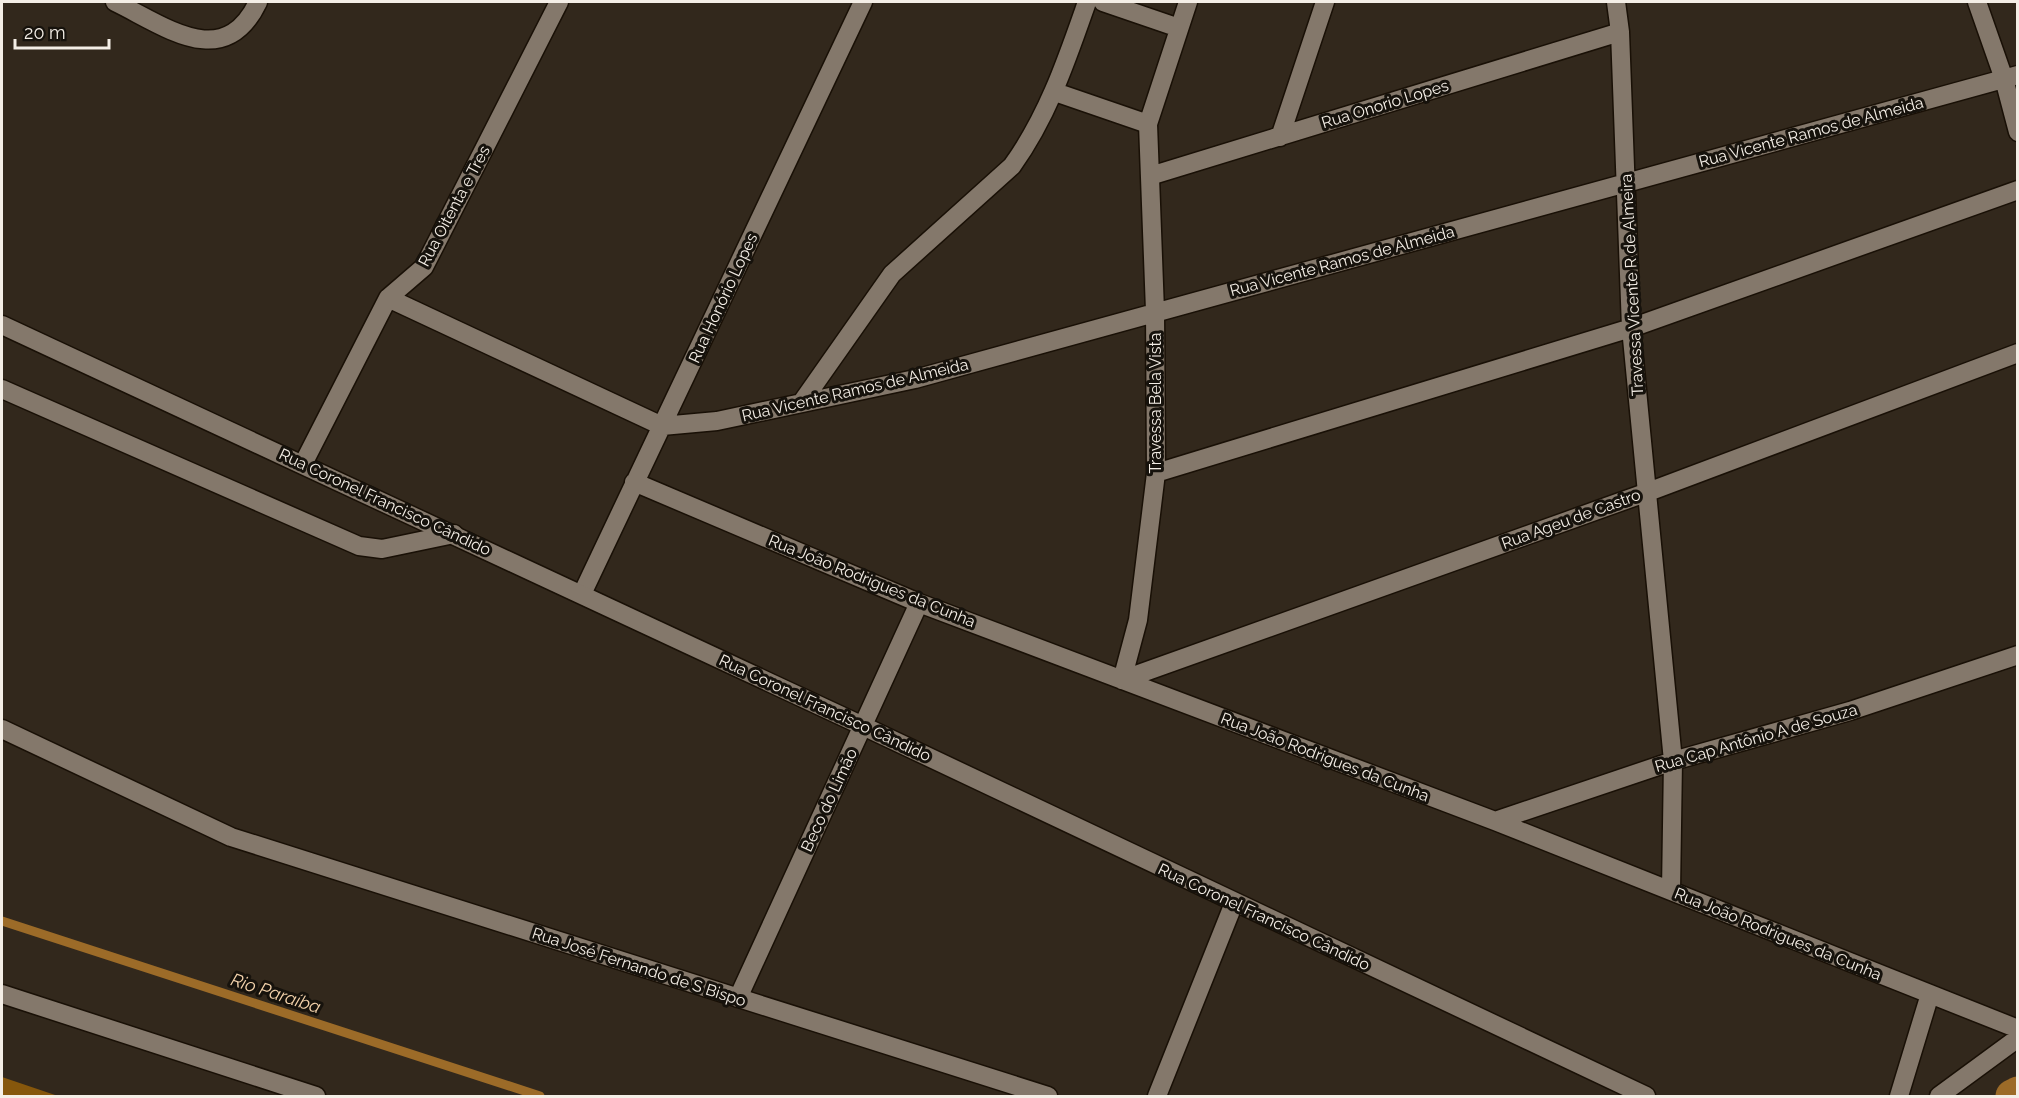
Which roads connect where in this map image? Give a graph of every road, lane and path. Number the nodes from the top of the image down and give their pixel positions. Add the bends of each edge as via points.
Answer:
1 (116, 2) edge
2 (258, 2) edge
3 (559, 2) edge
4 (863, 2) edge
5 (1087, 2) edge
6 (1103, 2) edge
7 (1188, 2) edge
8 (1325, 2) edge
9 (1616, 2) edge
10 (1977, 2) edge
11 (1179, 28) junction
12 (1620, 32) junction
13 (2011, 77) edge
14 (1056, 92) junction
15 (1148, 124) junction
16 (2018, 132) edge
17 (1280, 137) junction
18 (1150, 176) junction
19 (1626, 183) junction
20 (2018, 190) edge
21 (388, 298) junction
22 (1155, 311) junction
23 (2, 325) edge
24 (1631, 328) junction
25 (2018, 353) edge
26 (2, 389) edge
27 (802, 402) junction
28 (662, 426) junction
29 (303, 464) junction
30 (1156, 473) junction
31 (634, 482) junction
32 (1648, 492) junction
33 (454, 534) junction
34 (582, 594) junction
35 (919, 603) junction
36 (2018, 655) edge
37 (1122, 680) junction
38 (863, 726) junction
39 (2, 729) edge
40 (1673, 761) junction
41 (1495, 821) junction
42 (1671, 891) junction
43 (1234, 903) junction
44 (2, 994) edge
45 (1930, 994) junction
46 (738, 998) junction
47 (2018, 1029) edge
48 (2018, 1038) edge
49 (316, 1096) edge
50 (1048, 1096) edge
51 (1157, 1096) edge
52 (1646, 1096) edge
53 (1899, 1096) edge
54 (1939, 1096) edge

1 - 2 street via 207,42 223,39 237,29
3 - 21 street, Rua Oitenta e Tres via 424,267
4 - 28 street, Rua Honório Lopes
5 - 14 street
6 - 11 street
7 - 11 street, Travessa Bela Vista
8 - 17 street
9 - 12 street, Travessa Vicente R de Almeira
10 - 13 street
11 - 15 street, Travessa Bela Vista
12 - 17 street, Rua Onorio Lopes
12 - 19 street, Travessa Vicente R de Almeira
13 - 16 street
13 - 19 street, Rua Vicente Ramos de Almeida
14 - 15 street
14 - 27 street via 1012,166 892,274
15 - 18 street, Travessa Bela Vista
17 - 18 street, Rua Onorio Lopes
18 - 22 street, Travessa Bela Vista
19 - 22 street, Rua Vicente Ramos de Almeida
19 - 24 street, Travessa Vicente R de Almeira
20 - 24 street
21 - 28 street
21 - 29 street, Rua Oitenta e Tres
22 - 27 street, Rua Vicente Ramos de Almeida via 915,379
22 - 30 street, Travessa Bela Vista
23 - 29 street, Rua Coronel Francisco Cândido
24 - 30 street
24 - 32 street, Travessa Vicente R de Almeira
25 - 32 street, Rua Ageu de Castro
26 - 33 street via 359,546 382,549
27 - 28 street, Rua Vicente Ramos de Almeida via 717,421
28 - 31 street, Rua Honório Lopes
29 - 33 street, Rua Coronel Francisco Cândido
30 - 37 street, Travessa Bela Vista via 1138,620
31 - 34 street, Rua Honório Lopes
31 - 35 street, Rua João Rodrigues da Cunha
32 - 37 street, Rua Ageu de Castro
32 - 40 street, Travessa Vicente R de Almeira
33 - 34 street, Rua Coronel Francisco Cândido
34 - 38 street, Rua Coronel Francisco Cândido
35 - 37 street, Rua João Rodrigues da Cunha
35 - 38 street, Beco do Limão
36 - 40 street, Rua Cap Antônio A de Souza via 1850,711
37 - 41 street, Rua João Rodrigues da Cunha
38 - 43 street, Rua Coronel Francisco Cândido
38 - 46 street, Beco do Limão
39 - 46 street, Rua José Fernando de S Bispo via 231,837
40 - 41 street, Rua Cap Antônio A de Souza
40 - 42 street, Travessa Vicente R de Almeira
41 - 42 street, Rua João Rodrigues da Cunha
42 - 45 street, Rua João Rodrigues da Cunha
43 - 51 street
43 - 52 street, Rua Coronel Francisco Cândido
44 - 49 street
45 - 47 street, Rua João Rodrigues da Cunha
45 - 53 street
46 - 50 street, Rua José Fernando de S Bispo
48 - 54 street

